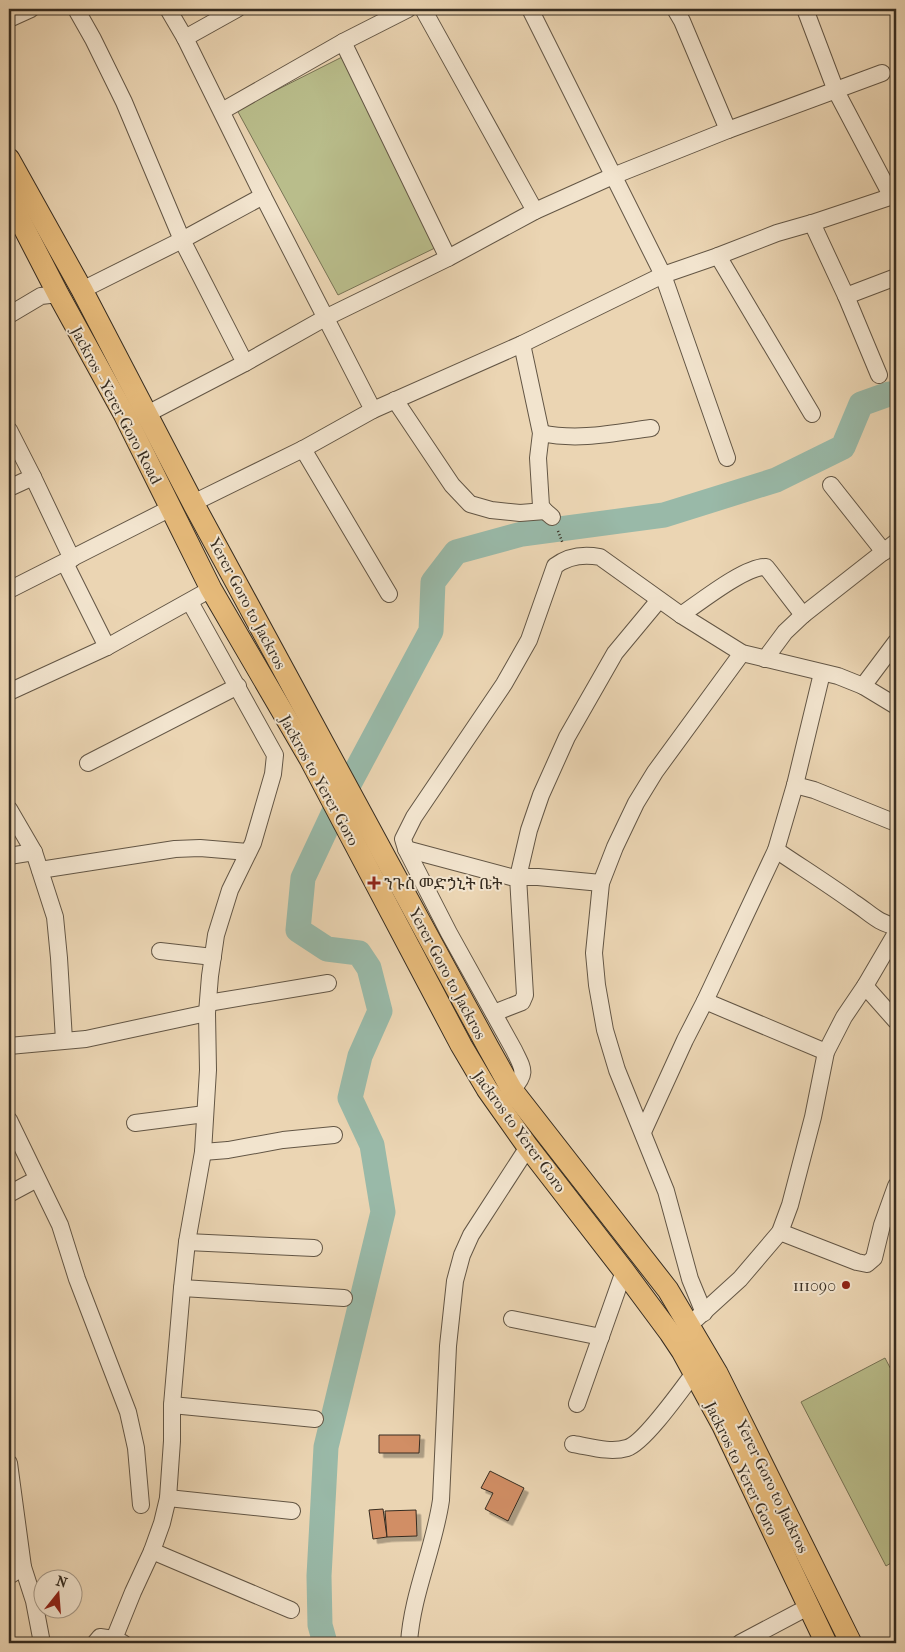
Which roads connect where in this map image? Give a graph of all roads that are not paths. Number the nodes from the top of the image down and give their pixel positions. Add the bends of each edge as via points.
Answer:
1 (31, 9) edge
2 (76, 9) edge
3 (168, 9) edge
4 (237, 9) edge
5 (408, 9) edge
6 (423, 9) edge
7 (530, 9) edge
8 (674, 9) edge
9 (805, 9) edge
10 (9, 20) edge
11 (185, 38) junction
12 (343, 42) junction
13 (882, 73) dead end
14 (836, 91) junction
15 (222, 111) junction
16 (728, 130) junction
17 (9, 159) edge
18 (613, 176) junction
19 (263, 196) junction
20 (894, 196) edge
21 (9, 199) edge
22 (535, 211) junction
23 (812, 223) junction
24 (182, 240) junction
25 (718, 256) junction
26 (448, 258) junction
27 (663, 275) junction
28 (896, 277) edge
29 (82, 290) junction
30 (58, 294) junction
31 (846, 296) junction
32 (9, 315) edge
33 (325, 318) junction
34 (522, 344) junction
35 (245, 363) junction
36 (879, 375) dead end
37 (395, 400) junction
38 (373, 410) junction
39 (147, 414) junction
40 (812, 414) dead end
41 (651, 428) dead end
42 (9, 430) edge
43 (541, 433) junction
44 (304, 449) junction
45 (727, 458) dead end
46 (33, 477) junction
47 (831, 485) dead end
48 (9, 488) edge
49 (193, 503) junction
50 (172, 508) junction
51 (890, 547) edge
52 (69, 561) junction
53 (211, 589) junction
54 (9, 590) edge
55 (389, 594) dead end
56 (659, 600) junction
57 (190, 602) junction
58 (224, 611) joint
59 (681, 615) junction
60 (803, 615) junction
61 (896, 642) edge
62 (107, 647) junction
63 (742, 653) junction
64 (765, 660) junction
65 (822, 672) junction
66 (238, 686) junction
67 (863, 686) junction
68 (9, 692) edge
69 (896, 706) edge
70 (88, 763) dead end
71 (795, 785) junction
72 (9, 809) edge
73 (896, 822) edge
74 (406, 849) junction
75 (776, 850) junction
76 (34, 852) junction
77 (248, 852) junction
78 (9, 856) edge
79 (40, 870) junction
80 (518, 877) junction
81 (601, 883) junction
82 (896, 926) edge
83 (896, 933) edge
84 (160, 950) dead end
85 (213, 957) junction
86 (328, 983) dead end
87 (865, 986) junction
88 (705, 1001) junction
89 (207, 1008) junction
90 (494, 1014) junction
91 (896, 1022) edge
92 (64, 1040) junction
93 (9, 1046) edge
94 (826, 1052) junction
95 (512, 1090) junction
96 (205, 1114) junction
97 (9, 1120) edge
98 (135, 1123) dead end
99 (643, 1132) junction
100 (334, 1135) dead end
101 (523, 1140) junction
102 (202, 1152) junction
103 (38, 1179) junction
104 (896, 1186) edge
105 (9, 1194) edge
106 (780, 1232) junction
107 (187, 1242) junction
108 (314, 1248) dead end
109 (624, 1271) junction
110 (182, 1288) junction
111 (344, 1298) dead end
112 (512, 1319) dead end
113 (696, 1319) junction
114 (601, 1337) junction
115 (694, 1373) junction
116 (577, 1404) dead end
117 (172, 1405) junction
118 (314, 1419) dead end
119 (573, 1444) dead end
120 (9, 1463) edge
121 (168, 1498) junction
122 (141, 1505) dead end
123 (292, 1511) dead end
124 (152, 1551) junction
125 (23, 1567) junction
126 (9, 1576) edge
127 (808, 1607) junction
128 (291, 1610) dead end
129 (118, 1641) edge
130 (42, 1643) edge
131 (95, 1643) edge
132 (410, 1643) edge
133 (740, 1643) edge
134 (826, 1643) edge
135 (851, 1643) edge

1 - 10 street
2 - 24 street via 124,102
3 - 11 street
4 - 11 street
5 - 12 street
6 - 22 street
7 - 18 street
8 - 16 street
9 - 14 street
11 - 15 street
12 - 15 street
12 - 26 street
13 - 14 street
14 - 16 street
14 - 20 street
15 - 19 street
16 - 18 street
17 - 29 main road, Yerer Goro to Jackros
18 - 22 street
18 - 27 street
19 - 24 street
19 - 33 street
20 - 23 street
21 - 30 main road, Jackros - Yerer Goro Road
22 - 26 street
23 - 25 street
23 - 31 street
24 - 29 street
24 - 35 street
25 - 27 street
25 - 40 street
26 - 33 street
27 - 34 street
27 - 45 street
28 - 31 street
29 - 39 main road, Yerer Goro to Jackros
30 - 32 street via 41,296
30 - 50 main road, Jackros - Yerer Goro Road
31 - 36 street
33 - 35 street
33 - 38 street
34 - 37 street
34 - 43 street
35 - 39 street
37 - 38 street
37 - 43 street via 452,485 470,504 491,510 549,515 541,506 538,458
38 - 44 street
39 - 49 main road, Yerer Goro to Jackros
41 - 43 street via 584,437
42 - 46 street
44 - 49 street
44 - 55 street
46 - 48 street
46 - 52 street
47 - 51 street
49 - 95 main road, Yerer Goro to Jackros
50 - 52 street
50 - 53 main road, Jackros - Yerer Goro Road
51 - 60 street
52 - 54 street
52 - 62 street
53 - 57 street
53 - 58 main road, Jackros - Yerer Goro Road
56 - 59 street
56 - 74 street via 600,557 585,554 562,560 555,566 528,640 483,718 414,816 403,840
56 - 80 street via 615,653 566,737 529,830
57 - 62 street
57 - 66 street
58 - 101 main road, Jackros to Yerer Goro via 310,759 461,1045
59 - 60 street via 747,572 766,567
59 - 63 street
60 - 64 street via 785,632
61 - 67 street
62 - 68 street
63 - 64 street
63 - 81 street via 645,788
64 - 65 street
65 - 67 street
65 - 71 street
66 - 70 street
66 - 77 street via 275,755 274,774
67 - 69 street
71 - 73 street
71 - 75 street
72 - 76 street
74 - 80 street
74 - 90 street
75 - 82 street via 874,918
75 - 88 street
76 - 78 street
76 - 79 street
77 - 79 street via 175,848
77 - 85 street via 230,890 216,935
79 - 92 street via 55,917
80 - 81 street
80 - 90 street via 525,995 522,1002
81 - 99 street via 594,954 597,985 605,1030 617,1070
83 - 87 street
84 - 85 street
85 - 89 street
86 - 89 street
87 - 91 street
87 - 94 street
88 - 94 street
88 - 99 street
89 - 92 street via 86,1039
89 - 96 street
90 - 95 street via 522,1069 522,1079
92 - 93 street
94 - 106 street via 813,1117
95 - 113 main road, Yerer Goro to Jackros via 668,1290
96 - 98 street
96 - 102 street
97 - 103 street
99 - 113 street via 666,1191 690,1280
100 - 102 street
101 - 109 main road, Jackros to Yerer Goro
101 - 132 street via 471,1235 455,1281 448,1346 441,1500 414,1609
102 - 107 street
103 - 105 street
103 - 122 street via 60,1225 128,1412 136,1448
104 - 106 street via 874,1258 867,1264
106 - 113 street via 740,1279
107 - 108 street
107 - 110 street
109 - 114 street
109 - 115 main road, Jackros to Yerer Goro via 670,1333
110 - 111 street
110 - 117 street
112 - 114 street
113 - 135 main road, Yerer Goro to Jackros via 717,1373
114 - 116 street
115 - 119 street via 641,1439 628,1448 607,1450
115 - 127 main road, Jackros to Yerer Goro via 727,1435
117 - 118 street
117 - 121 street
120 - 125 street
121 - 123 street
121 - 124 street
124 - 128 street
124 - 129 street via 133,1592
125 - 126 street
125 - 130 street
127 - 133 street
127 - 134 main road, Jackros to Yerer Goro
129 - 131 street via 100,1637

